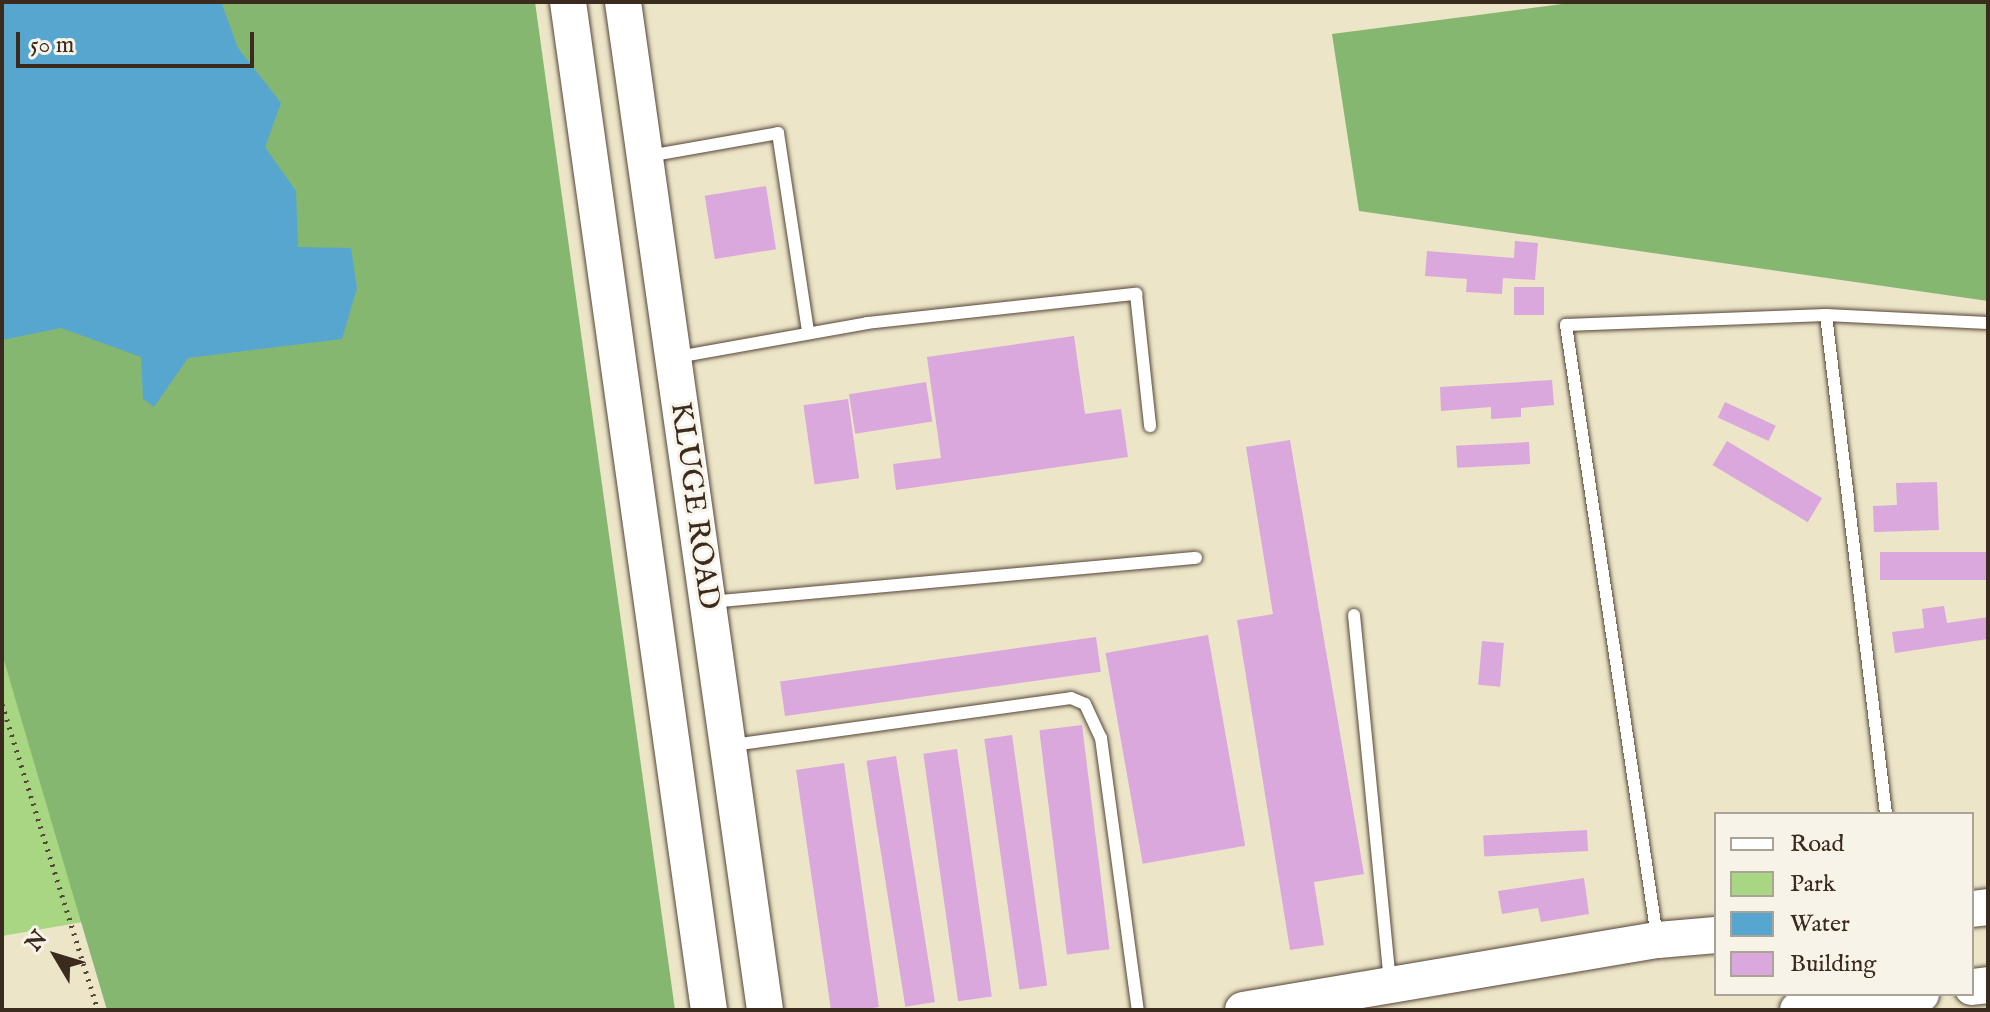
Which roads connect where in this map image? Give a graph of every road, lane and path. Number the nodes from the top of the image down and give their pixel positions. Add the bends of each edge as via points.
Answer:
1 (568, 2) edge
2 (623, 2) edge
3 (645, 157) junction
4 (590, 164) junction
5 (1826, 315) junction
6 (1988, 323) edge
7 (808, 332) junction
8 (674, 357) junction
9 (1150, 426) dead end
10 (1196, 558) dead end
11 (707, 602) junction
12 (1354, 615) dead end
13 (2, 704) edge
14 (729, 746) junction
15 (1886, 812) edge
16 (1714, 935) edge
17 (1658, 940) junction
18 (1404, 992) edge
19 (1903, 998) edge
20 (98, 1010) edge
21 (709, 1010) edge
22 (765, 1010) edge
23 (1138, 1010) edge
24 (1243, 1010) edge
25 (1798, 1010) edge

1 - 4 main road, KLUGE ROAD
2 - 3 main road, KLUGE ROAD
3 - 4 main road
3 - 7 lane via 778,133
3 - 8 main road, KLUGE ROAD
4 - 21 main road, KLUGE ROAD
5 - 6 lane
5 - 15 lane
5 - 17 lane via 1566,325
7 - 8 lane
7 - 9 lane via 1136,294
8 - 11 main road, KLUGE ROAD
10 - 11 lane
11 - 14 main road, KLUGE ROAD
12 - 18 lane
13 - 20 path
14 - 22 main road, KLUGE ROAD
14 - 23 lane via 1071,698 1085,704 1101,738
16 - 17 main road
17 - 18 main road
18 - 24 main road
19 - 25 main road

